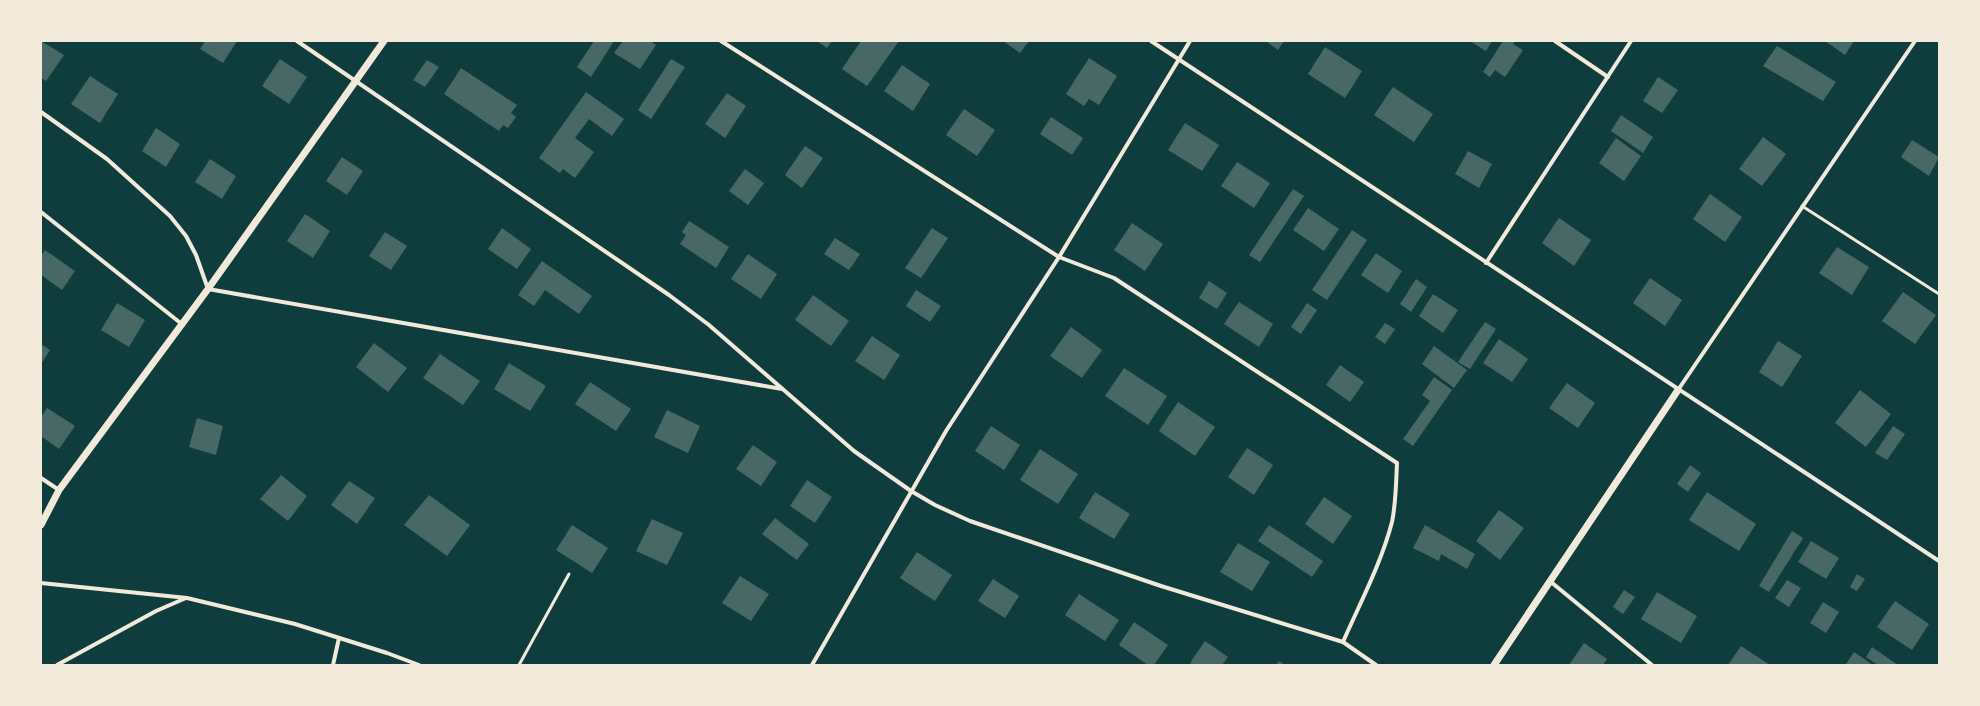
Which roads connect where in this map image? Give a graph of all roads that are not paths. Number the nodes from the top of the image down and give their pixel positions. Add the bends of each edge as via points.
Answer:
1 (297, 41) edge
2 (384, 41) edge
3 (721, 41) edge
4 (1151, 41) edge
5 (1190, 41) edge
6 (1555, 41) edge
7 (1631, 41) edge
8 (1915, 41) edge
9 (1178, 59) junction
10 (1608, 77) junction
11 (355, 81) junction
12 (41, 112) edge
13 (1802, 206) junction
14 (41, 212) edge
15 (1059, 257) junction
16 (1486, 263) junction
17 (208, 289) junction
18 (1939, 294) edge
19 (183, 325) junction
20 (782, 389) junction
21 (1678, 390) junction
22 (41, 478) edge
23 (59, 490) junction
24 (911, 491) junction
25 (41, 525) edge
26 (1939, 561) edge
27 (569, 574) dead end
28 (1551, 582) junction
29 (41, 583) edge
30 (187, 598) junction
31 (339, 638) junction
32 (1343, 642) junction
33 (57, 665) edge
34 (333, 665) edge
35 (419, 665) edge
36 (519, 665) edge
37 (812, 665) edge
38 (1376, 665) edge
39 (1494, 665) edge
40 (1652, 665) edge

1 - 11 street
2 - 11 street
3 - 15 street
4 - 9 street
5 - 9 street
6 - 10 street
7 - 10 street
8 - 13 street
9 - 15 street
9 - 16 street
10 - 16 street
11 - 17 street
11 - 20 street via 669,295 709,325
12 - 17 street via 107,159 170,216 186,236 196,255
13 - 18 lane
13 - 21 street
14 - 19 street
15 - 24 street via 946,431
15 - 32 street via 1114,278 1397,463 1396,495 1384,548
16 - 21 street
17 - 19 street
17 - 20 street
19 - 23 street
20 - 24 street via 854,451
21 - 26 street
21 - 28 street
22 - 23 street
23 - 25 street
24 - 32 street via 978,523 1160,586
24 - 37 street
27 - 36 lane
28 - 39 street
28 - 40 street
29 - 30 street
30 - 31 street via 295,624
30 - 33 street via 156,611
31 - 34 street
31 - 35 street
32 - 38 street

